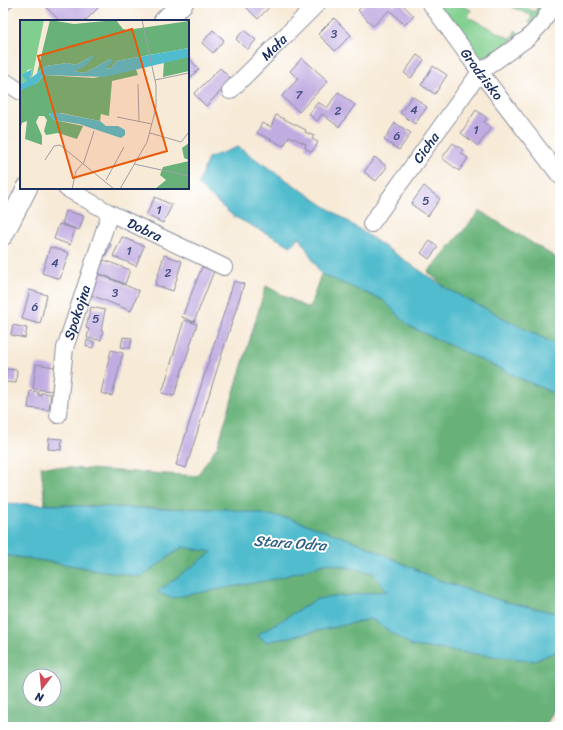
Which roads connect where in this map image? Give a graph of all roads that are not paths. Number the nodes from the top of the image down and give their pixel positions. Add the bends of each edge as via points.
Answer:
1 (183, 3) edge
2 (318, 3) edge
3 (430, 3) edge
4 (554, 3) edge
5 (165, 20) edge
6 (480, 72) junction
7 (3, 80) edge
8 (20, 91) edge
9 (230, 91) dead end
10 (560, 176) edge
11 (26, 189) edge
12 (68, 189) edge
13 (110, 213) junction
14 (371, 224) dead end
15 (3, 235) edge
16 (224, 267) dead end
17 (58, 415) dead end

1 - 5 main road
2 - 9 street, Mała
3 - 6 street, Grodzisko
4 - 6 street, Cicha via 542,23 528,38
6 - 10 street, Grodzisko
6 - 14 street, Cicha
7 - 8 street
11 - 15 main road
12 - 13 street, Dobra
13 - 16 street, Dobra
13 - 17 street, Spokojna via 65,348

